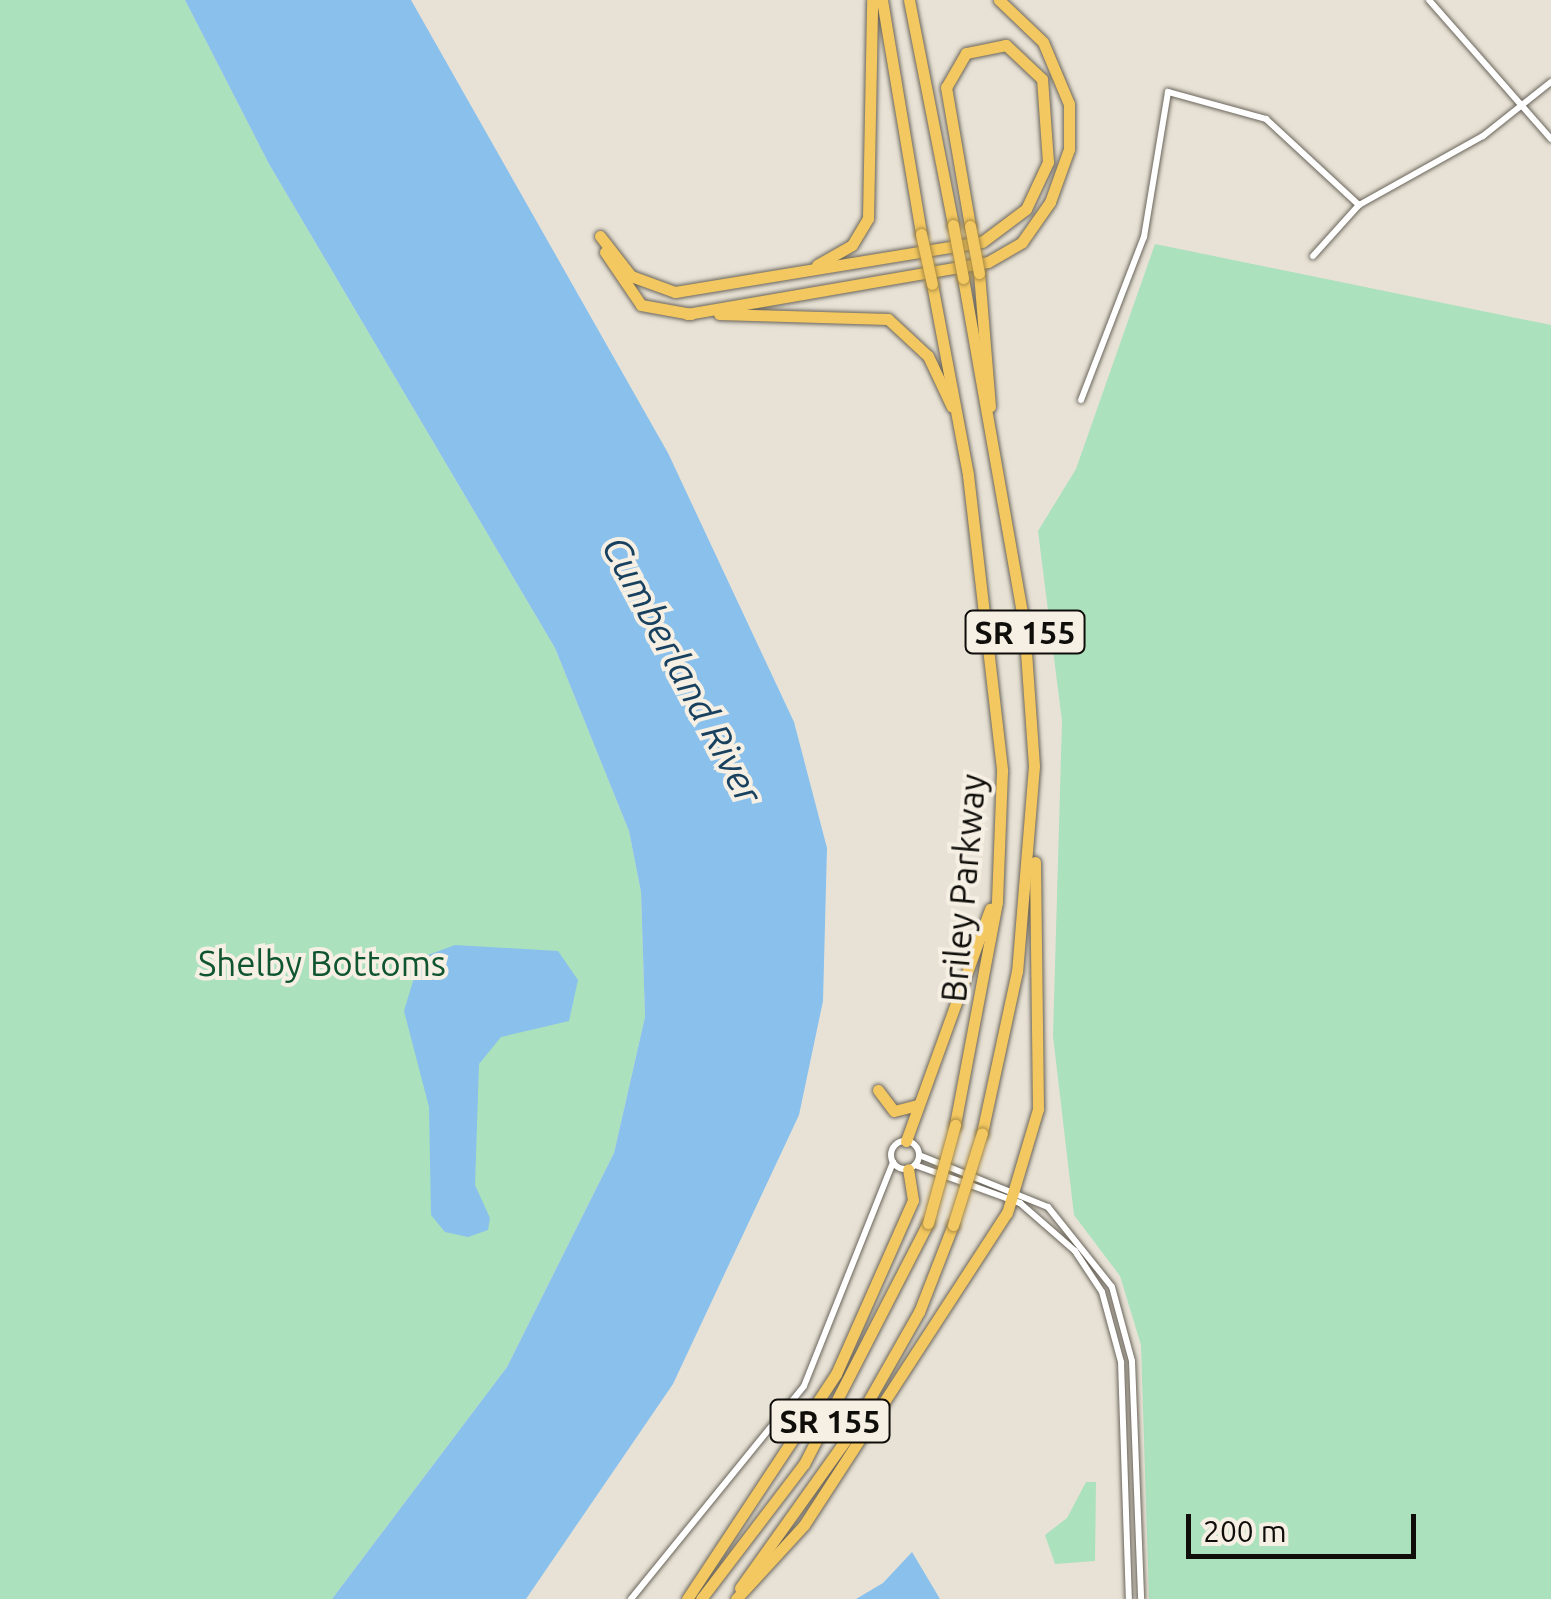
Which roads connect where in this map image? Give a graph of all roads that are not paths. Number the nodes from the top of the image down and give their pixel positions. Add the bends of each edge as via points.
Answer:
1 (872, 0) edge
2 (882, 0) edge
3 (909, 0) edge
4 (999, 0) edge
5 (1429, 0) edge
6 (1551, 82) edge
7 (1522, 106) junction
8 (1551, 139) edge
9 (1359, 205) junction
10 (1313, 256) dead end
11 (782, 276) junction
12 (658, 290) junction
13 (652, 308) junction
14 (688, 314) junction
15 (1081, 400) dead end
16 (988, 416) junction
17 (960, 424) junction
18 (1002, 806) junction
19 (1033, 849) junction
20 (878, 1090) dead end
21 (921, 1101) junction
22 (906, 1141) junction
23 (919, 1156) junction
24 (893, 1162) junction
25 (908, 1168) junction
26 (883, 1190) junction
27 (1014, 1193) junction
28 (630, 1599) edge
29 (687, 1599) edge
30 (701, 1599) edge
31 (734, 1599) edge
32 (1130, 1599) edge
33 (1141, 1599) edge

1 - 11 highway via 868,218 834,258
2 - 17 highway, Briley Parkway / SR 155, bridge
3 - 16 highway, Briley Parkway / SR 155, bridge
4 - 14 highway via 1043,42 1069,104 1069,149 1050,202 1022,242 988,262
5 - 7 street
6 - 7 street
7 - 8 street
7 - 9 street
9 - 10 street
9 - 15 street via 1333,174 1266,120 1168,92 1144,237
11 - 12 highway
11 - 16 highway, bridge via 982,242 1008,228 1040,187 1050,129 1034,62 1006,45 966,53 946,88 970,226 979,274 994,388
12 - 13 highway
12 - 13 highway via 631,276 600,236 616,280
13 - 14 highway
14 - 17 highway via 888,319 928,356
16 - 19 highway, Briley Parkway / SR 155 via 1032,694
17 - 18 highway, Briley Parkway / SR 155 via 1000,724
18 - 21 highway via 975,964
18 - 30 highway, Briley Parkway / SR 155, bridge via 986,977 928,1223 804,1464
19 - 27 highway via 1041,898 1038,1109
19 - 31 highway, Briley Parkway / SR 155, bridge via 982,1133 953,1225 918,1312 848,1435
20 - 21 highway via 897,1112
21 - 22 highway
22 - 23 street
22 - 24 street via 894,1147
23 - 25 street
23 - 27 street
24 - 25 street
24 - 26 street
25 - 26 street
25 - 27 street
25 - 29 highway via 913,1200 836,1374
26 - 28 street via 804,1386
27 - 31 highway via 986,1258 804,1525
27 - 32 street via 1075,1251 1111,1314
27 - 33 street via 1084,1244 1122,1311 1132,1361

